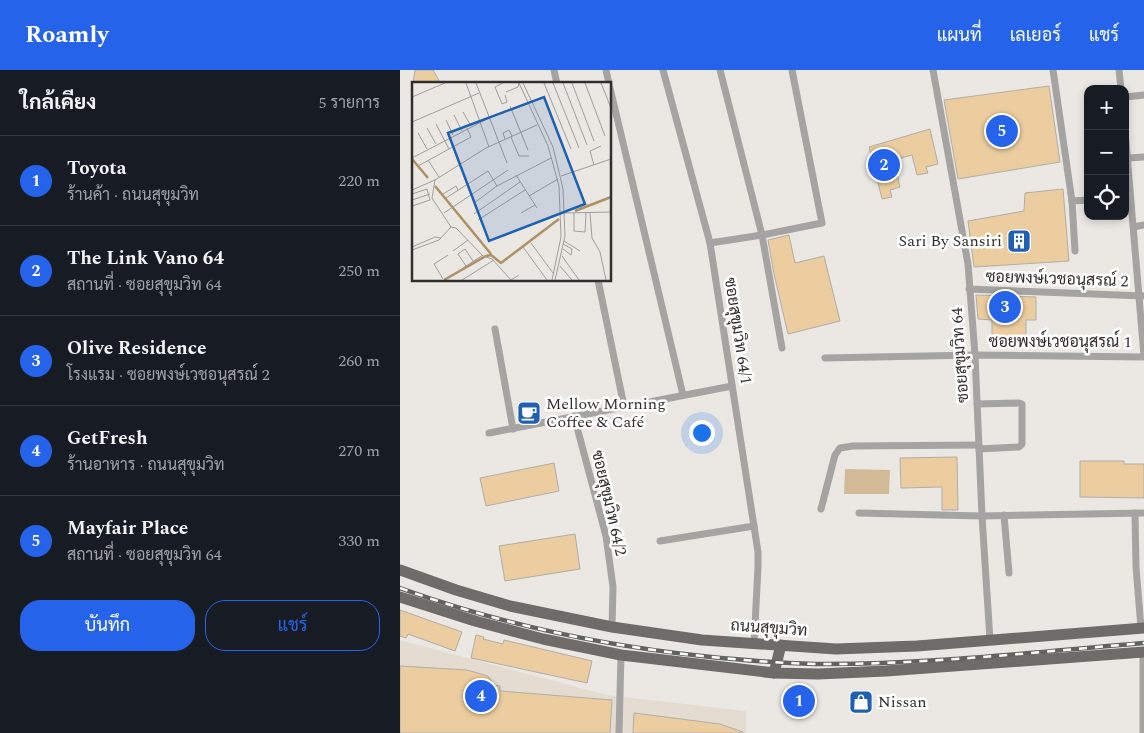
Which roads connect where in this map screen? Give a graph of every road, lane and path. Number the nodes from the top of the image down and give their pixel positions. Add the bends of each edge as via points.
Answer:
1 (662, 70) edge
2 (720, 70) edge
3 (792, 70) edge
4 (933, 70) edge
5 (1053, 70) edge
6 (1118, 70) edge
7 (1120, 85) edge
8 (611, 92) edge
9 (1144, 95) edge
10 (1129, 97) edge
11 (1144, 157) edge
12 (1129, 158) edge
13 (1084, 200) edge
14 (1072, 201) junction
15 (1129, 203) edge
16 (1144, 225) edge
17 (1134, 227) junction
18 (762, 235) junction
19 (710, 243) junction
20 (1075, 250) dead end
21 (598, 281) edge
22 (969, 289) junction
23 (1142, 296) edge
24 (495, 329) dead end
25 (782, 348) dead end
26 (975, 355) junction
27 (1144, 356) edge
28 (825, 358) dead end
29 (732, 386) junction
30 (683, 395) junction
31 (977, 404) junction
32 (624, 406) junction
33 (574, 416) junction
34 (513, 429) junction
35 (489, 433) dead end
36 (979, 447) junction
37 (821, 509) dead end
38 (859, 513) dead end
39 (1135, 513) junction
40 (1144, 513) edge
41 (1004, 515) junction
42 (982, 516) junction
43 (754, 526) junction
44 (660, 541) dead end
45 (400, 570) edge
46 (1009, 573) dead end
47 (400, 597) edge
48 (612, 627) junction
49 (1143, 628) edge
50 (990, 640) junction
51 (754, 644) junction
52 (781, 645) junction
53 (1143, 652) edge
54 (621, 655) junction
55 (774, 673) junction
56 (618, 733) edge
57 (1143, 733) edge

1 - 19 street, ซอยสุขุมวิท 64/1
2 - 18 street
3 - 18 street via 822,223
4 - 22 street, ซอยสุขุมวิท 64 via 968,264
5 - 14 street
6 - 7 street
8 - 30 street
9 - 10 street
11 - 12 street
13 - 14 street
14 - 20 street
15 - 17 street
16 - 17 street
17 - 23 street
18 - 19 street
18 - 25 street
19 - 29 street, ซอยสุขุมวิท 64/1
21 - 32 street
22 - 23 street, ซอยพงษ์เวชอนุสรณ์ 2
22 - 26 street, ซอยสุขุมวิท 64
23 - 27 street
24 - 34 street
26 - 27 street, ซอยพงษ์เวชอนุสรณ์ 1
26 - 28 street, ซอยพงษ์เวชอนุสรณ์ 1
26 - 31 street, ซอยสุขุมวิท 64
29 - 30 street
29 - 43 street, ซอยสุขุมวิท 64/1
30 - 32 street
31 - 36 street, ซอยสุขุมวิท 64
31 - 36 street via 1022,404 1022,444 1019,447
32 - 33 street
33 - 34 street
33 - 48 street, ซอยสุขุมวิท 64/2 via 606,536 613,587
34 - 35 street
36 - 37 street via 840,448 835,455
36 - 42 street, ซอยสุขุมวิท 64
38 - 42 street
39 - 40 street
39 - 41 street
39 - 49 street via 1136,567
41 - 42 street
41 - 46 street
42 - 50 street, ซอยสุขุมวิท 64
43 - 44 street
43 - 51 street, ซอยสุขุมวิท 64/1 via 758,552
45 - 48 main road, ถนนสุขุมวิท via 510,606
47 - 54 main road via 543,639
48 - 51 main road, ถนนสุขุมวิท
49 - 50 main road, ถนนสุขุมวิท
50 - 52 main road, ถนนสุขุมวิท via 836,649
51 - 52 main road, ถนนสุขุมวิท
52 - 55 main road
53 - 55 main road via 886,671
53 - 57 street
54 - 55 main road
54 - 56 street

